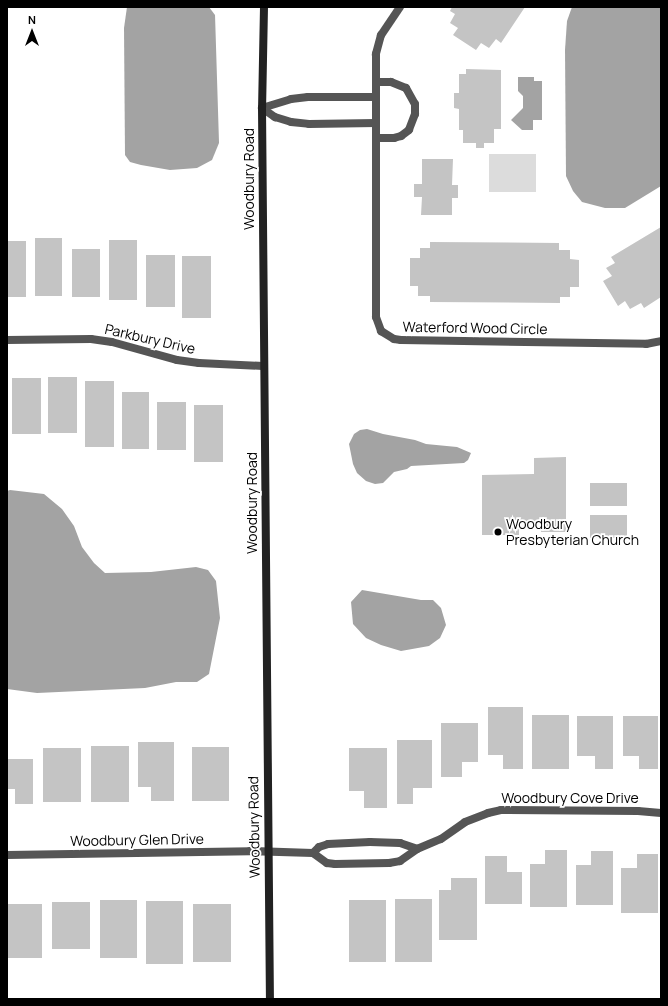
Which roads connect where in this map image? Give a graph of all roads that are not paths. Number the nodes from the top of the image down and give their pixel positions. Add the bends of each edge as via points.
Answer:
1 (264, 7) edge
2 (400, 7) edge
3 (376, 82) junction
4 (376, 96) junction
5 (262, 108) junction
6 (376, 122) junction
7 (376, 138) junction
8 (7, 340) edge
9 (661, 341) edge
10 (263, 366) junction
11 (661, 813) edge
12 (417, 849) junction
13 (267, 852) junction
14 (313, 853) junction
15 (7, 855) edge
16 (270, 999) edge

1 - 5 street, Woodbury Road
2 - 3 street, Waterford Wood Circle via 380,35 377,45
3 - 4 street, Waterford Wood Circle
3 - 7 street via 391,82 406,88 415,104 415,114 409,130 394,138
4 - 5 street via 308,96
4 - 6 street, Waterford Wood Circle
5 - 6 street via 275,117 291,122
5 - 10 street, Woodbury Road
6 - 7 street, Waterford Wood Circle
7 - 9 street, Waterford Wood Circle via 376,317 387,336 401,340 646,344
8 - 10 street, Parkbury Drive via 91,339 120,344 177,360
10 - 13 street, Woodbury Road
11 - 12 street, Woodbury Cove Drive via 501,810 465,822 441,839
12 - 14 street, Woodbury Cove Drive via 390,842 335,843 319,847
12 - 14 street, Woodbury Cove Drive via 400,860 371,864 327,863
13 - 14 street, Woodbury Cove Drive
13 - 15 street, Woodbury Glen Drive
13 - 16 street, Woodbury Road

